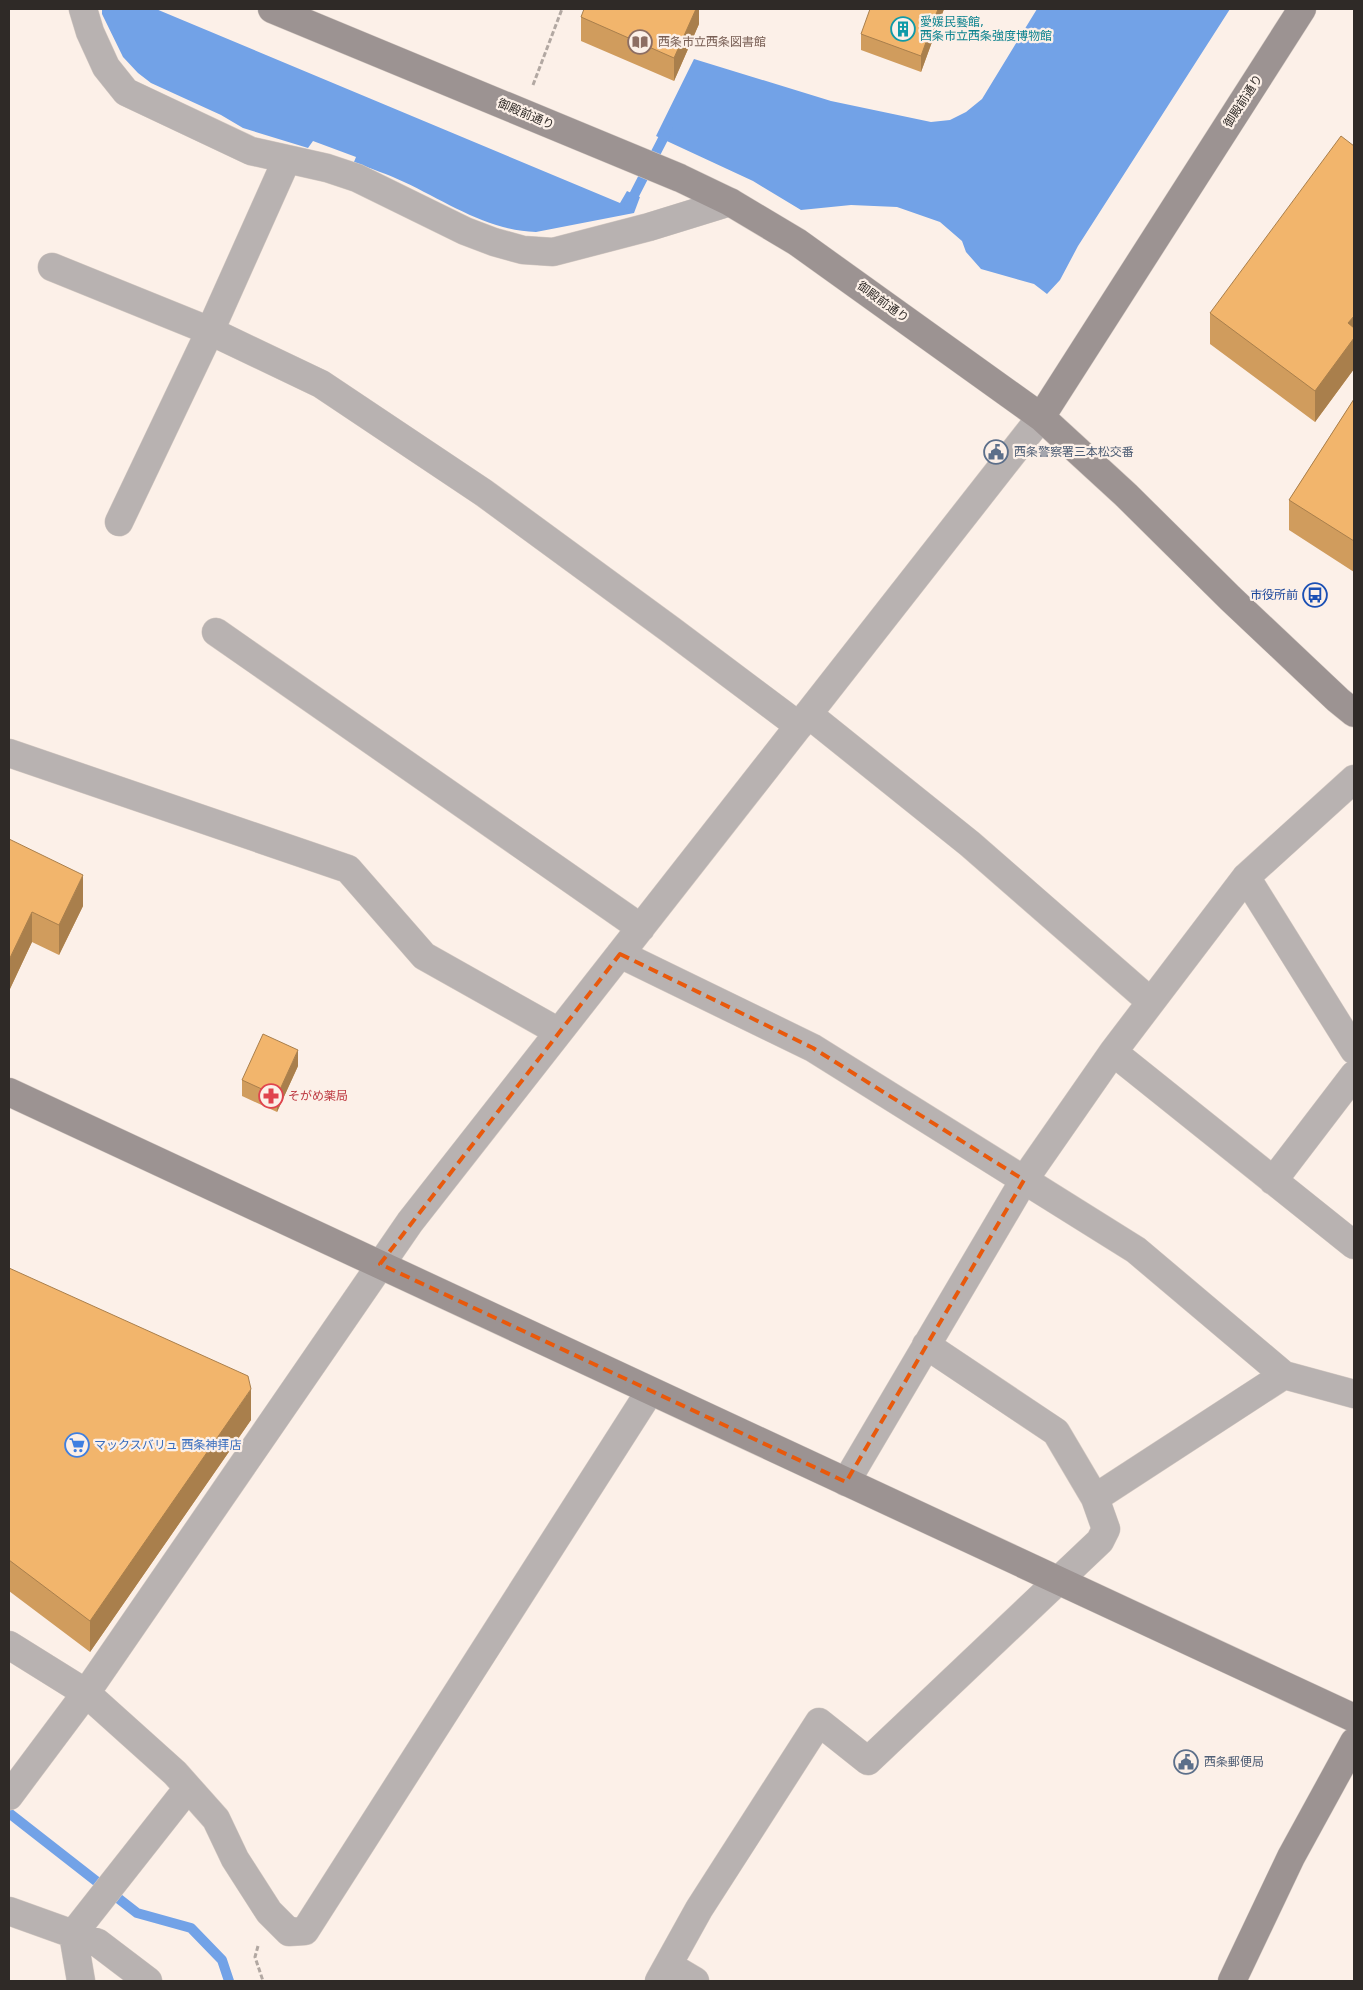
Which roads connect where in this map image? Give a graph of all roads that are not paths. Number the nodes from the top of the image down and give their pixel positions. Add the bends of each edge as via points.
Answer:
1 (83, 9) edge
2 (272, 9) edge
3 (1302, 9) edge
4 (288, 159) junction
5 (730, 202) junction
6 (52, 267) dead end
7 (210, 331) junction
8 (1041, 417) junction
9 (119, 522) dead end
10 (216, 632) dead end
11 (1354, 713) edge
12 (803, 720) junction
13 (9, 752) edge
14 (1354, 779) edge
15 (1246, 877) junction
16 (641, 928) junction
17 (620, 954) junction
18 (1151, 1002) junction
19 (559, 1032) junction
20 (1354, 1050) edge
21 (1113, 1052) junction
22 (1354, 1075) edge
23 (9, 1092) edge
24 (1024, 1180) junction
25 (1273, 1180) junction
26 (1354, 1246) edge
27 (380, 1264) junction
28 (926, 1345) junction
29 (1284, 1376) junction
30 (650, 1391) junction
31 (1354, 1394) edge
32 (846, 1482) junction
33 (1095, 1498) junction
34 (1058, 1580) junction
35 (9, 1645) edge
36 (86, 1693) junction
37 (1354, 1718) edge
38 (1354, 1742) edge
39 (188, 1788) junction
40 (9, 1796) edge
41 (9, 1911) edge
42 (73, 1934) junction
43 (664, 1973) edge
44 (81, 1981) edge
45 (148, 1981) edge
46 (695, 1981) edge
47 (1232, 1981) edge

1 - 4 street via 106,67 126,92 251,151
2 - 5 street, 御殿前通り via 680,178
3 - 8 street, 御殿前通り
4 - 5 street via 357,178 466,231 523,250 553,252
4 - 7 street
5 - 8 street, 御殿前通り via 836,268
6 - 7 street
7 - 9 street
7 - 12 street via 321,384 484,493 671,630
8 - 11 street
8 - 12 street
10 - 16 street
12 - 16 street
12 - 18 street via 970,844
13 - 19 street via 348,869 424,956
14 - 15 street
15 - 18 street
15 - 20 street
16 - 17 street
17 - 19 street
17 - 24 street via 813,1048
18 - 21 street
19 - 27 street
21 - 24 street
21 - 25 street
22 - 25 street
23 - 27 street
24 - 28 street
24 - 29 street via 1136,1250
25 - 26 street
27 - 30 street
27 - 36 street
28 - 32 street
28 - 33 street via 1056,1432
29 - 31 street
29 - 33 street
30 - 32 street
30 - 39 street via 305,1931 289,1932 269,1912 235,1859 216,1819
32 - 34 street
33 - 34 street via 1106,1529 1100,1540
34 - 37 street
34 - 43 street via 868,1761 818,1722 699,1909
35 - 36 street
36 - 39 street
36 - 40 street
38 - 47 street via 1291,1857
39 - 42 street
41 - 42 street
42 - 44 street
42 - 45 street via 98,1944
43 - 46 street

